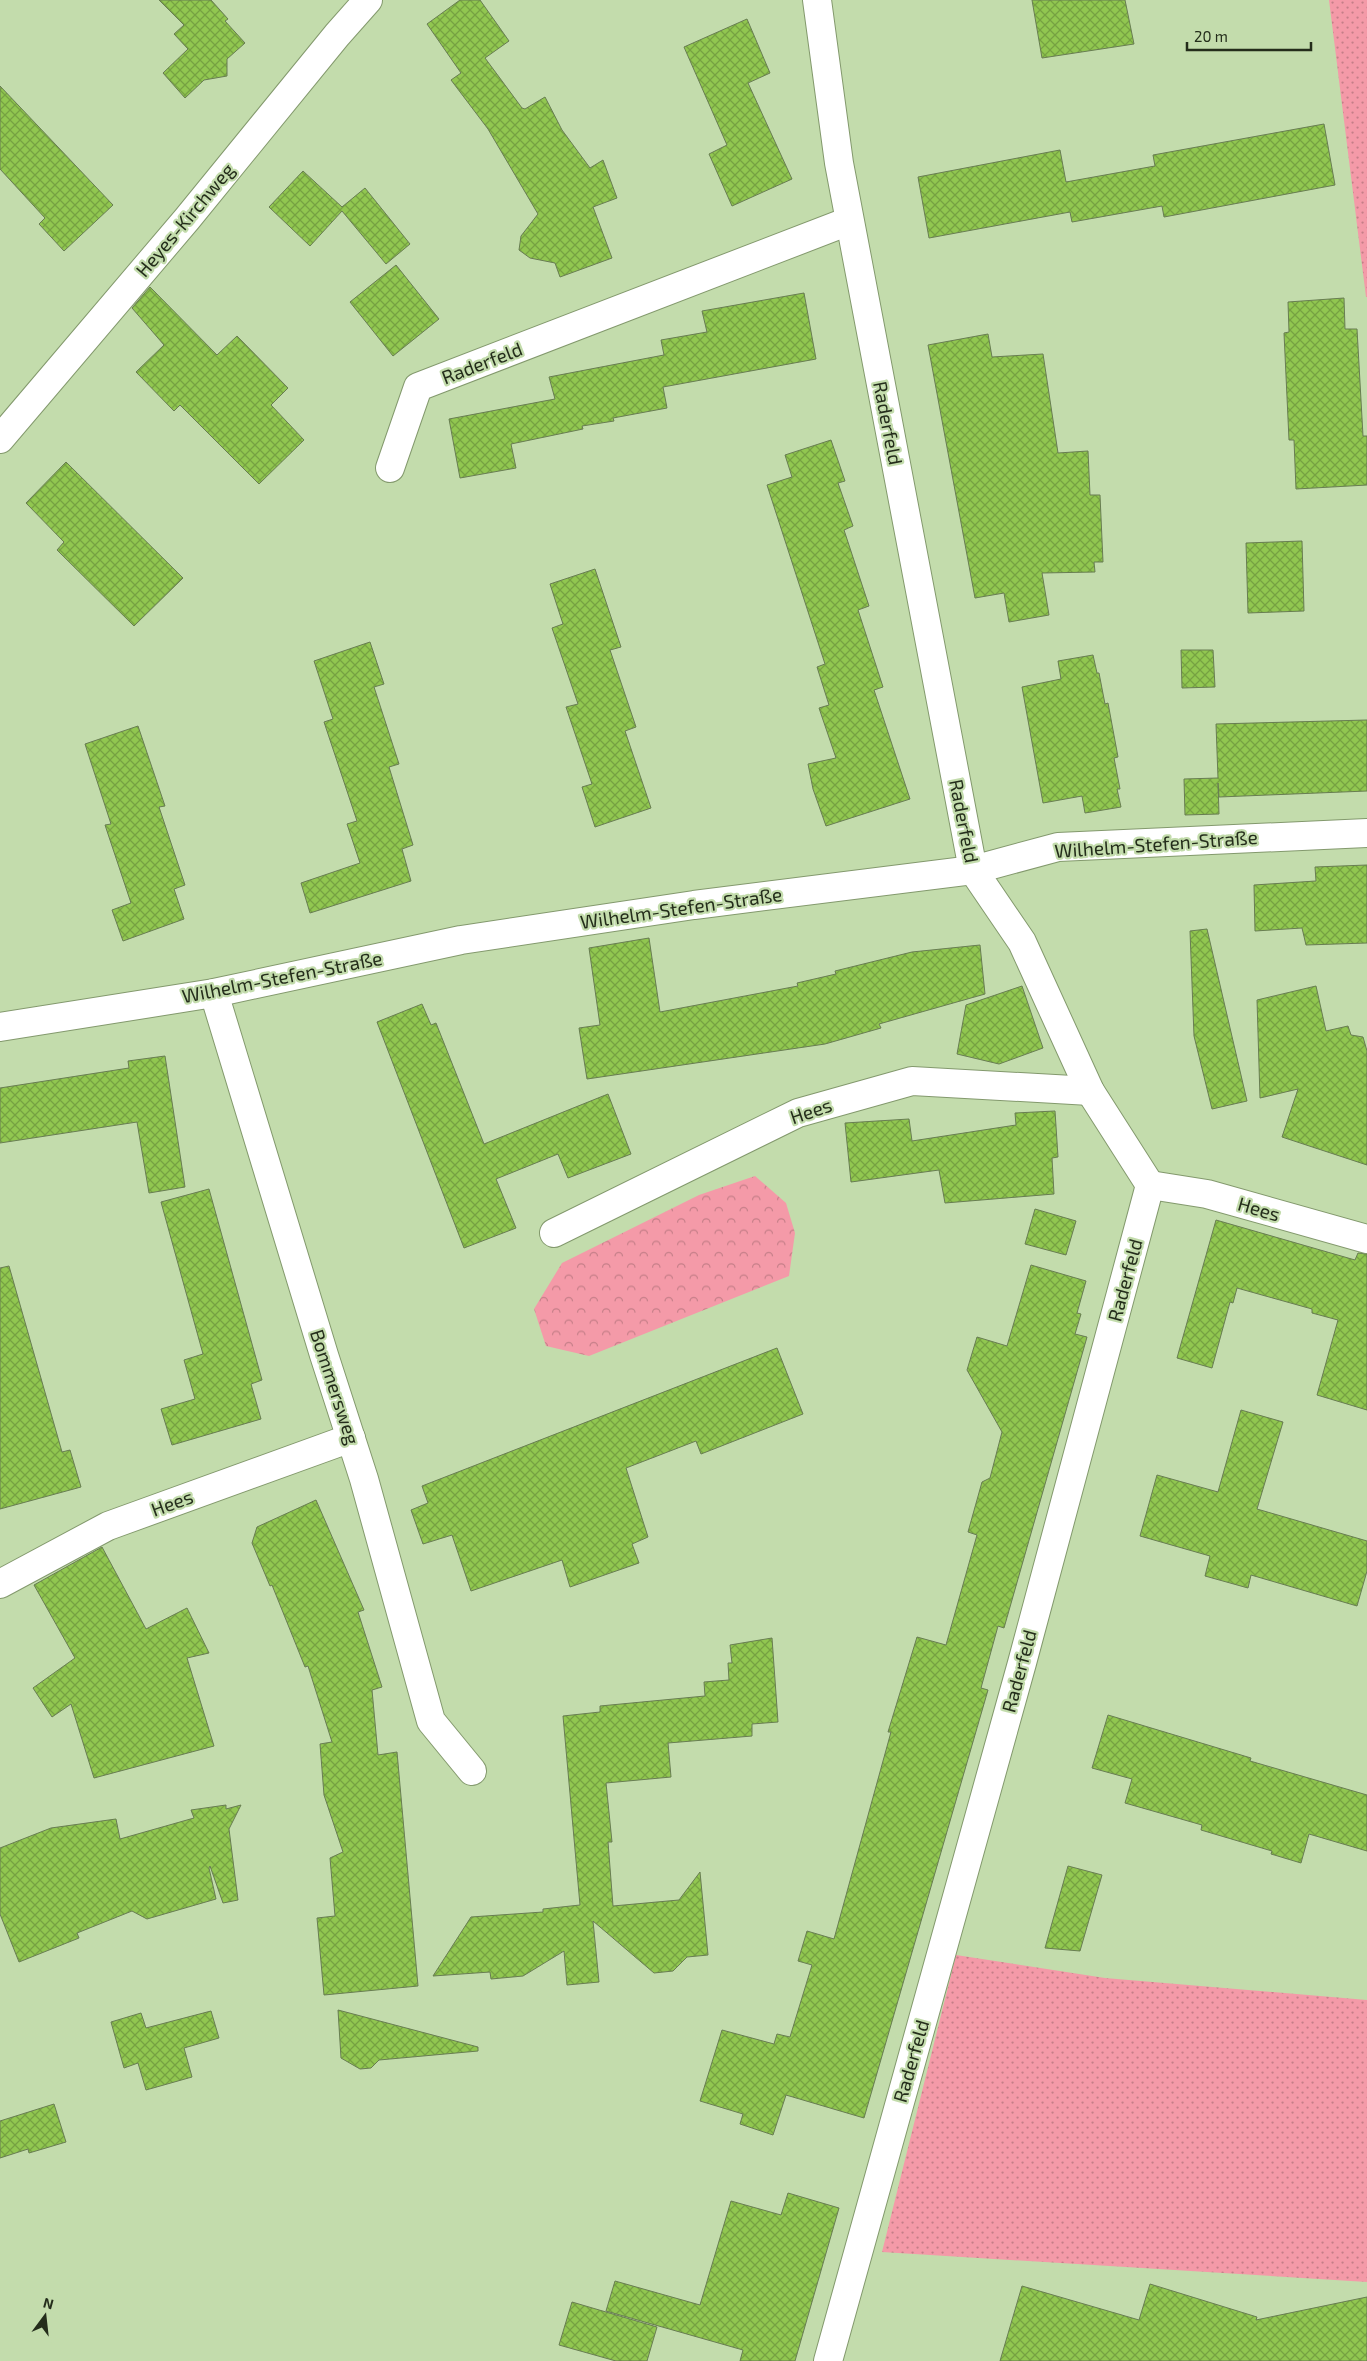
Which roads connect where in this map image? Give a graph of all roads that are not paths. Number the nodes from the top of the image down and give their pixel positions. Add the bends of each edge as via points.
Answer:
1 (368, 0) edge
2 (817, 0) edge
3 (849, 220) junction
4 (0, 439) edge
5 (390, 468) dead end
6 (1367, 833) edge
7 (973, 870) junction
8 (214, 993) junction
9 (0, 1027) edge
10 (1090, 1091) junction
11 (1150, 1185) junction
12 (554, 1233) dead end
13 (1367, 1239) edge
14 (351, 1438) junction
15 (0, 1584) edge
16 (472, 1770) dead end
17 (828, 2361) edge

1 - 4 street, Heyes-Kirchweg
2 - 3 street, Raderfeld
3 - 5 street, Raderfeld via 418,388
3 - 7 street, Raderfeld
6 - 7 street, Wilhelm-Stefen-Straße via 1058,847
7 - 8 street, Wilhelm-Stefen-Straße via 694,905 462,940
7 - 10 street, Raderfeld via 1022,942
8 - 9 street, Wilhelm-Stefen-Straße
8 - 14 street, Bommersweg
10 - 11 street, Raderfeld
10 - 12 street, Hees via 912,1081 798,1113
11 - 13 street, Hees via 1207,1194
11 - 17 street, Raderfeld via 1022,1663
14 - 15 street, Hees via 108,1526
14 - 16 street, Bommersweg via 431,1721

